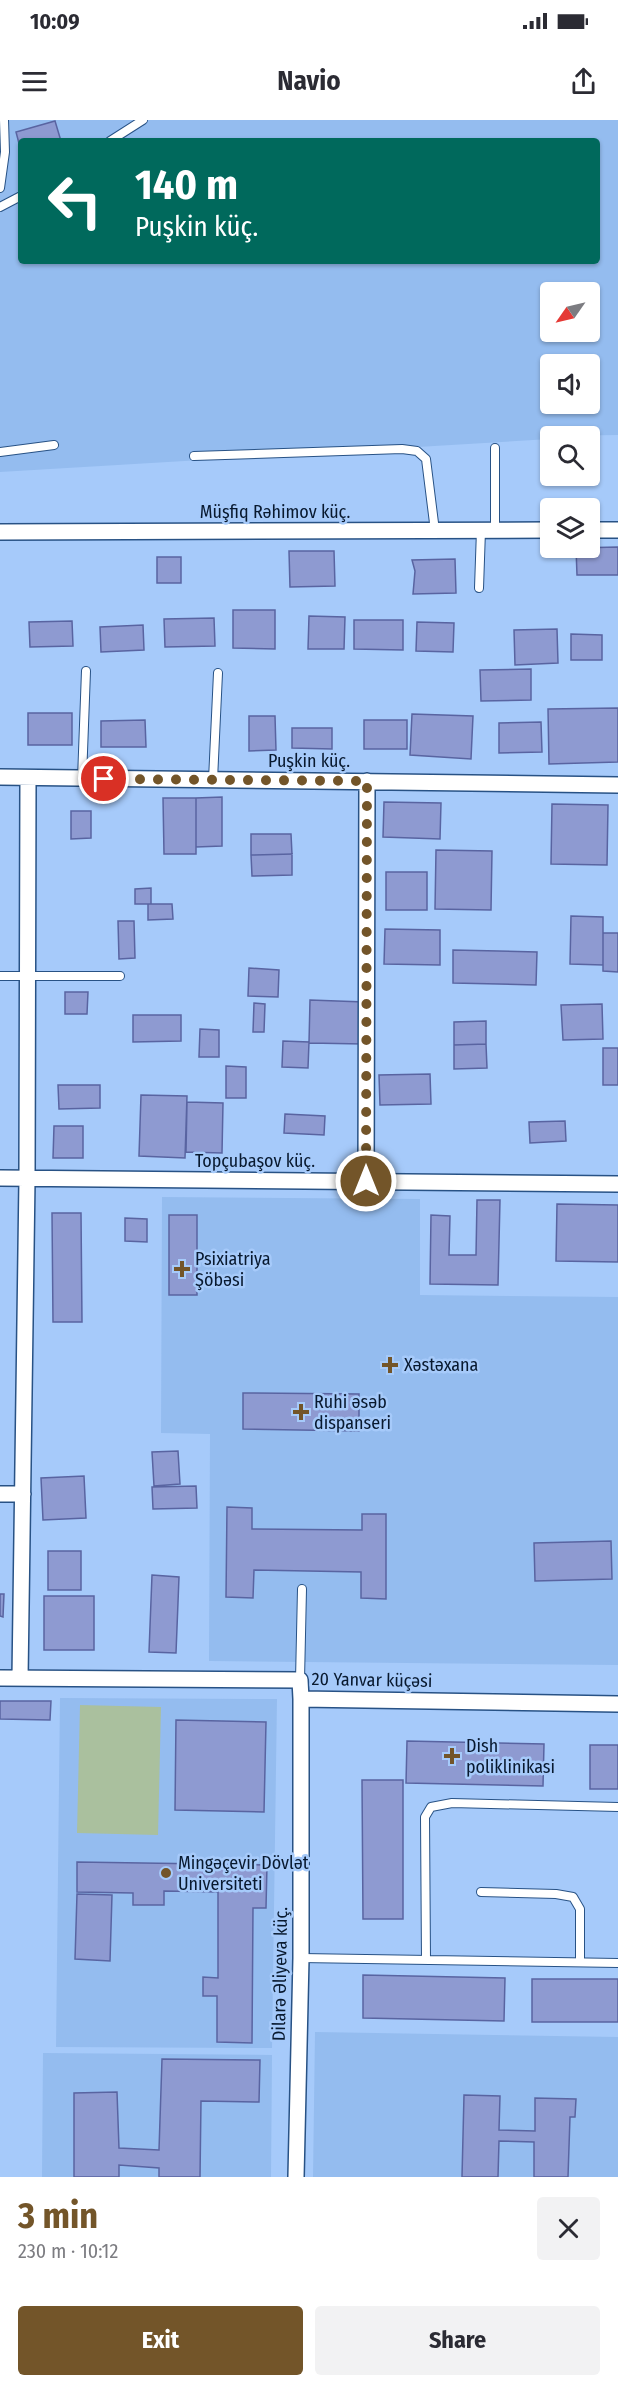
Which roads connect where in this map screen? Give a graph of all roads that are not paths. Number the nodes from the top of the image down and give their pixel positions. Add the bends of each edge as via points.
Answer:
1 (4, 120) edge
2 (143, 120) edge
3 (115, 138) edge
4 (0, 188) edge
5 (18, 198) edge
6 (0, 207) edge
7 (54, 445) dead end
8 (495, 448) dead end
9 (0, 452) edge
10 (194, 456) dead end
11 (488, 530) junction
12 (540, 530) edge
13 (600, 530) edge
14 (618, 530) edge
15 (435, 531) junction
16 (0, 532) edge
17 (479, 588) dead end
18 (86, 671) dead end
19 (218, 674) dead end
20 (0, 777) edge
21 (28, 778) junction
22 (82, 779) junction
23 (213, 780) junction
24 (367, 781) junction
25 (618, 785) edge
26 (0, 976) edge
27 (28, 976) junction
28 (120, 976) dead end
29 (0, 1178) edge
30 (27, 1179) junction
31 (366, 1181) junction
32 (618, 1184) edge
33 (0, 1494) edge
34 (23, 1494) junction
35 (302, 1589) dead end
36 (0, 1678) edge
37 (20, 1678) junction
38 (300, 1680) junction
39 (301, 1699) junction
40 (618, 1704) edge
41 (618, 1807) edge
42 (481, 1892) dead end
43 (300, 1958) junction
44 (426, 1960) junction
45 (580, 1962) junction
46 (618, 1963) edge
47 (296, 2177) edge

1 - 4 lane
2 - 3 lane
5 - 6 lane
7 - 9 lane
8 - 11 lane
10 - 15 lane via 417,451 426,459
11 - 12 street, Müşfiq Rəhimov küç.
11 - 15 street, Müşfiq Rəhimov küç.
11 - 17 lane
13 - 14 street
15 - 16 street, Müşfiq Rəhimov küç.
18 - 22 lane
19 - 23 lane
20 - 21 street, Puşkin küç.
21 - 22 street, Puşkin küç.
21 - 27 street
22 - 23 street, Puşkin küç.
23 - 24 street, Puşkin küç.
24 - 25 street, Puşkin küç.
24 - 31 street
26 - 27 lane
27 - 28 lane
27 - 30 street
29 - 30 street, Topçubaşov küç.
30 - 31 street, Topçubaşov küç.
30 - 34 street
31 - 32 street, Topçubaşov küç.
33 - 34 street
34 - 37 street
35 - 38 lane
36 - 37 street, 20 Yanvar küçəsi
37 - 38 street, 20 Yanvar küçəsi
38 - 39 street, 20 Yanvar küçəsi
39 - 40 street, 20 Yanvar küçəsi
39 - 43 street, Dilarə Əliyeva küç.
41 - 44 lane via 452,1803 431,1807 425,1817
42 - 45 lane via 573,1897 580,1909
43 - 44 lane
43 - 47 street, Dilarə Əliyeva küç.
44 - 45 lane
45 - 46 lane

